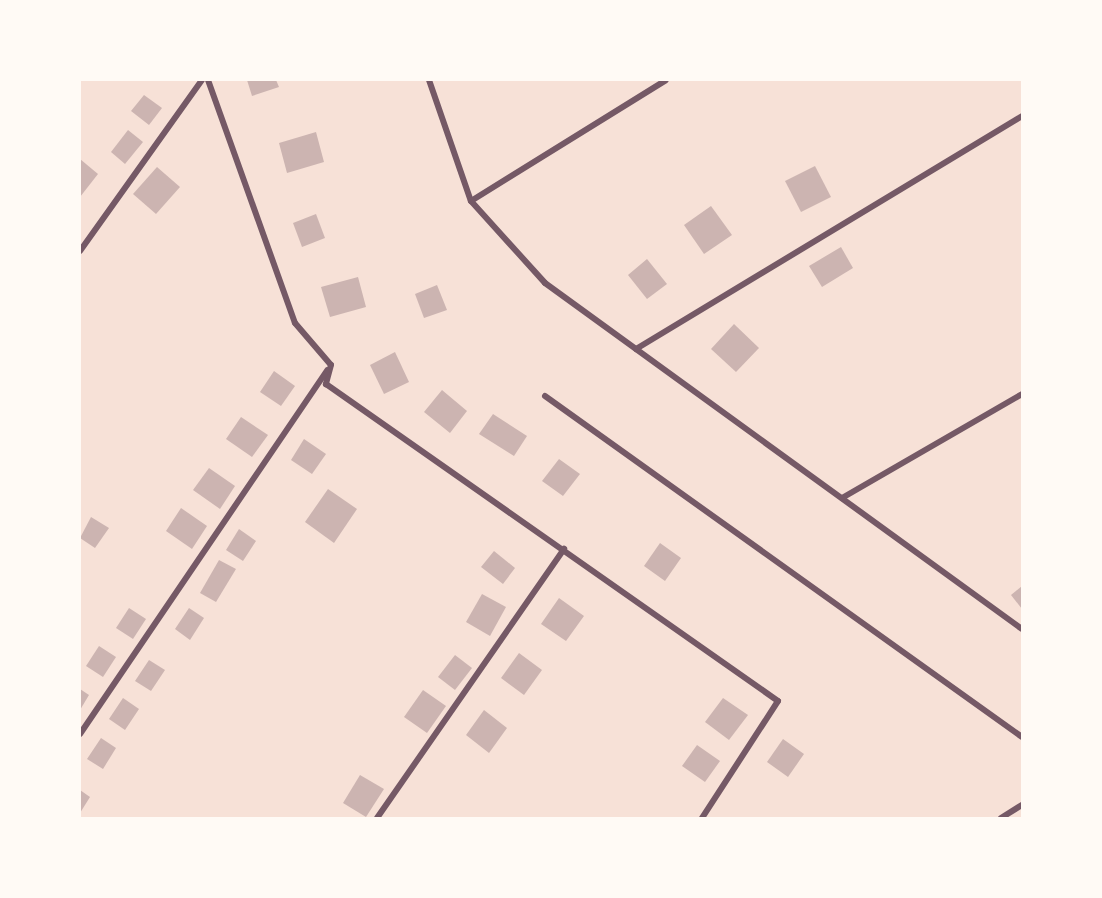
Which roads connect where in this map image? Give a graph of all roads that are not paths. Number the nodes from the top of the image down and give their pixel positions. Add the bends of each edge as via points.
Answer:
1 (201, 80) edge
2 (208, 80) edge
3 (429, 80) edge
4 (666, 80) edge
5 (1023, 116) edge
6 (471, 201) junction
7 (80, 251) edge
8 (636, 349) junction
9 (331, 365) junction
10 (1023, 394) edge
11 (545, 396) dead end
12 (842, 498) junction
13 (564, 549) junction
14 (1023, 629) edge
15 (80, 734) edge
16 (1023, 737) edge
17 (1023, 805) edge
18 (377, 819) edge
19 (702, 819) edge
20 (1001, 819) edge

1 - 7 street
2 - 9 street via 296,323
3 - 6 street
4 - 6 street
5 - 8 street
6 - 8 street via 545,283
8 - 12 street
9 - 13 street via 326,384
9 - 15 street
10 - 12 street
11 - 16 street
12 - 14 street
13 - 18 street
13 - 19 street via 778,701
17 - 20 street

